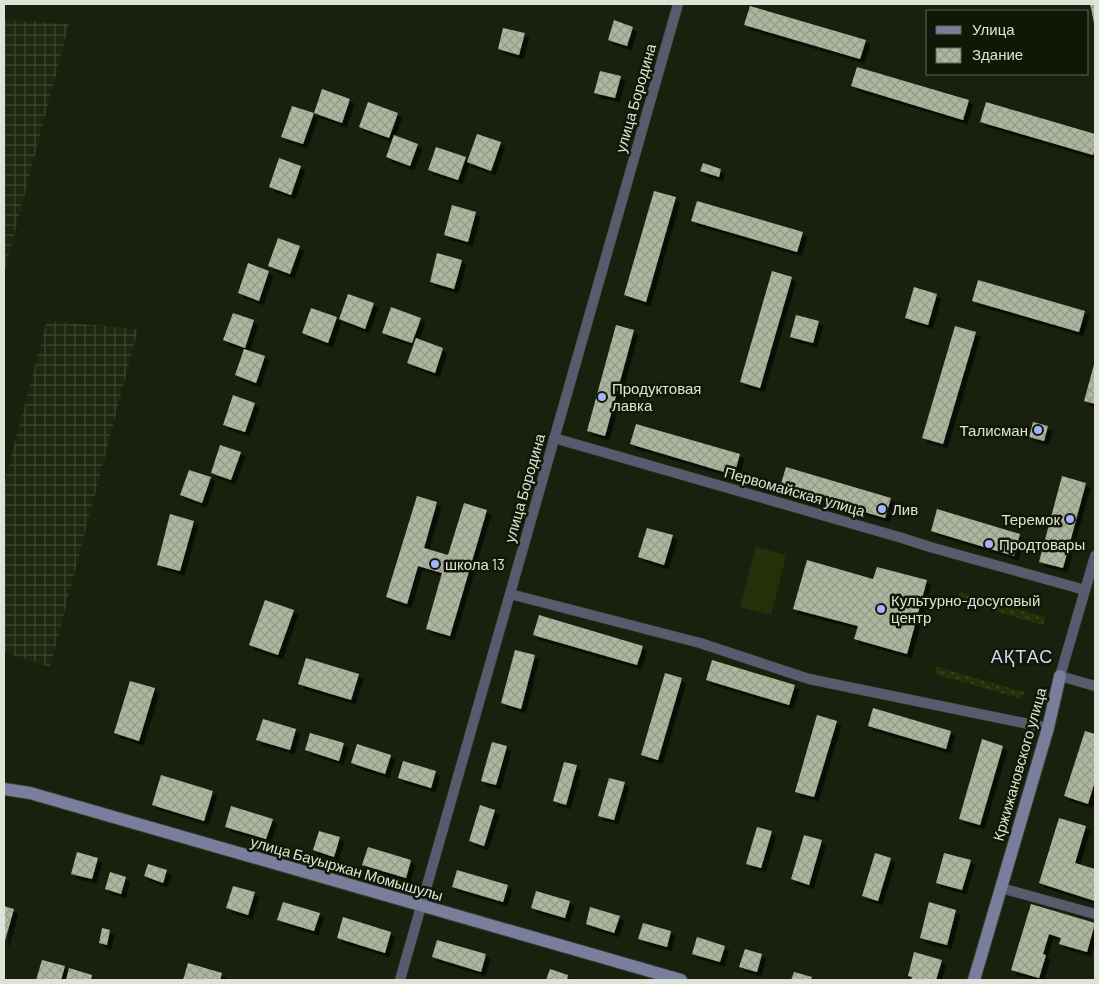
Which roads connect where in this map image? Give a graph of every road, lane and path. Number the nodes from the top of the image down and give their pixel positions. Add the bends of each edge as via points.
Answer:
1 (678, 4) edge
2 (554, 438) junction
3 (1095, 556) edge
4 (1085, 590) junction
5 (510, 594) junction
6 (1060, 676) junction
7 (1095, 686) edge
8 (1048, 728) junction
9 (4, 789) edge
10 (1001, 888) junction
11 (421, 906) junction
12 (1095, 914) edge
13 (400, 980) edge
14 (681, 980) edge
15 (974, 980) edge

1 - 2 street, улица Бородина
2 - 4 street, Первомайская улица
2 - 5 street, улица Бородина
3 - 4 street, Кржижановского улица
4 - 6 street, Кржижановского улица
5 - 8 street via 700,643 809,680
5 - 11 street, улица Бородина
6 - 7 street
6 - 8 street, Кржижановского улица
8 - 10 street, Кржижановского улица
9 - 11 street, улица Бауыржан Момышулы
10 - 12 street
10 - 15 street, Кржижановского улица
11 - 13 street, улица Бородина
11 - 14 street, улица Бауыржан Момышулы

